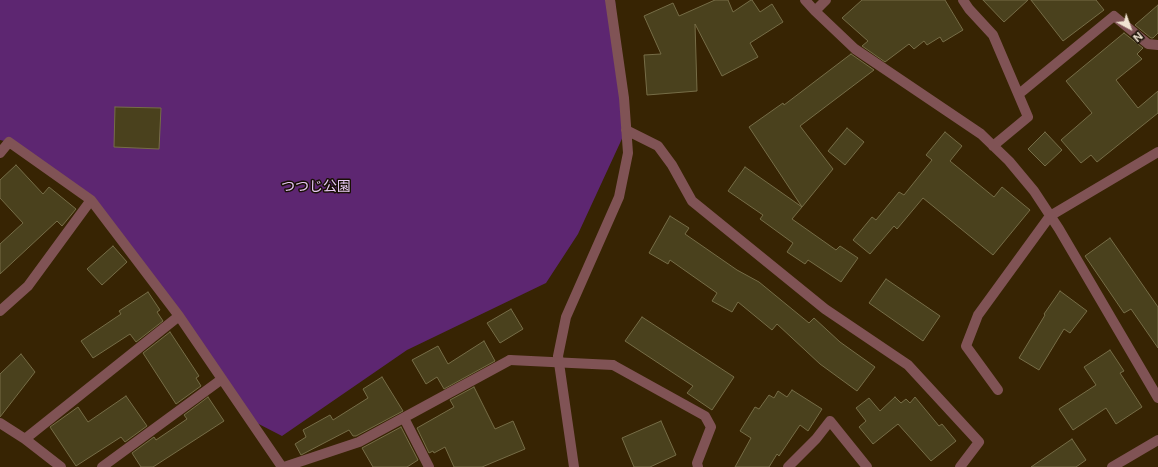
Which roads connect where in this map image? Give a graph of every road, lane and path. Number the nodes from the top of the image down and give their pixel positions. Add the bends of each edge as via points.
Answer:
1 (610, 0) edge
2 (806, 0) edge
3 (826, 0) edge
4 (963, 0) edge
5 (815, 11) junction
6 (1158, 45) edge
7 (1018, 94) junction
8 (626, 130) junction
9 (993, 146) junction
10 (1158, 152) edge
11 (0, 153) edge
12 (91, 200) junction
13 (1050, 216) junction
14 (0, 311) edge
15 (179, 316) junction
16 (222, 379) junction
17 (998, 390) dead end
18 (1158, 398) edge
19 (404, 418) junction
20 (0, 423) edge
21 (25, 439) junction
22 (1158, 440) edge
23 (1117, 466) edge
24 (61, 467) edge
25 (102, 467) edge
26 (283, 467) edge
27 (429, 467) edge
28 (574, 467) edge
29 (698, 467) edge
30 (788, 467) edge
31 (867, 467) edge
32 (960, 467) edge

1 - 8 street
2 - 5 street
3 - 5 street
4 - 7 street via 993,35
5 - 9 street via 855,49 981,134
6 - 7 street via 1148,44 1114,16
7 - 9 street via 1028,117
8 - 28 street via 628,153 619,197 566,317 558,356
8 - 32 street via 658,146 698,206 825,309 908,365 979,442
9 - 13 street via 1034,191
10 - 13 street
11 - 12 street via 9,142
12 - 14 street via 28,286
12 - 15 street
13 - 17 street via 978,315 966,346
13 - 18 street
15 - 16 street
15 - 21 street
16 - 25 street
16 - 26 street
19 - 26 street via 359,442
19 - 27 street
19 - 29 street, bridge via 510,360 613,365 705,416 711,427 696,463
20 - 21 street
21 - 24 street
22 - 23 street
30 - 31 street via 830,421

